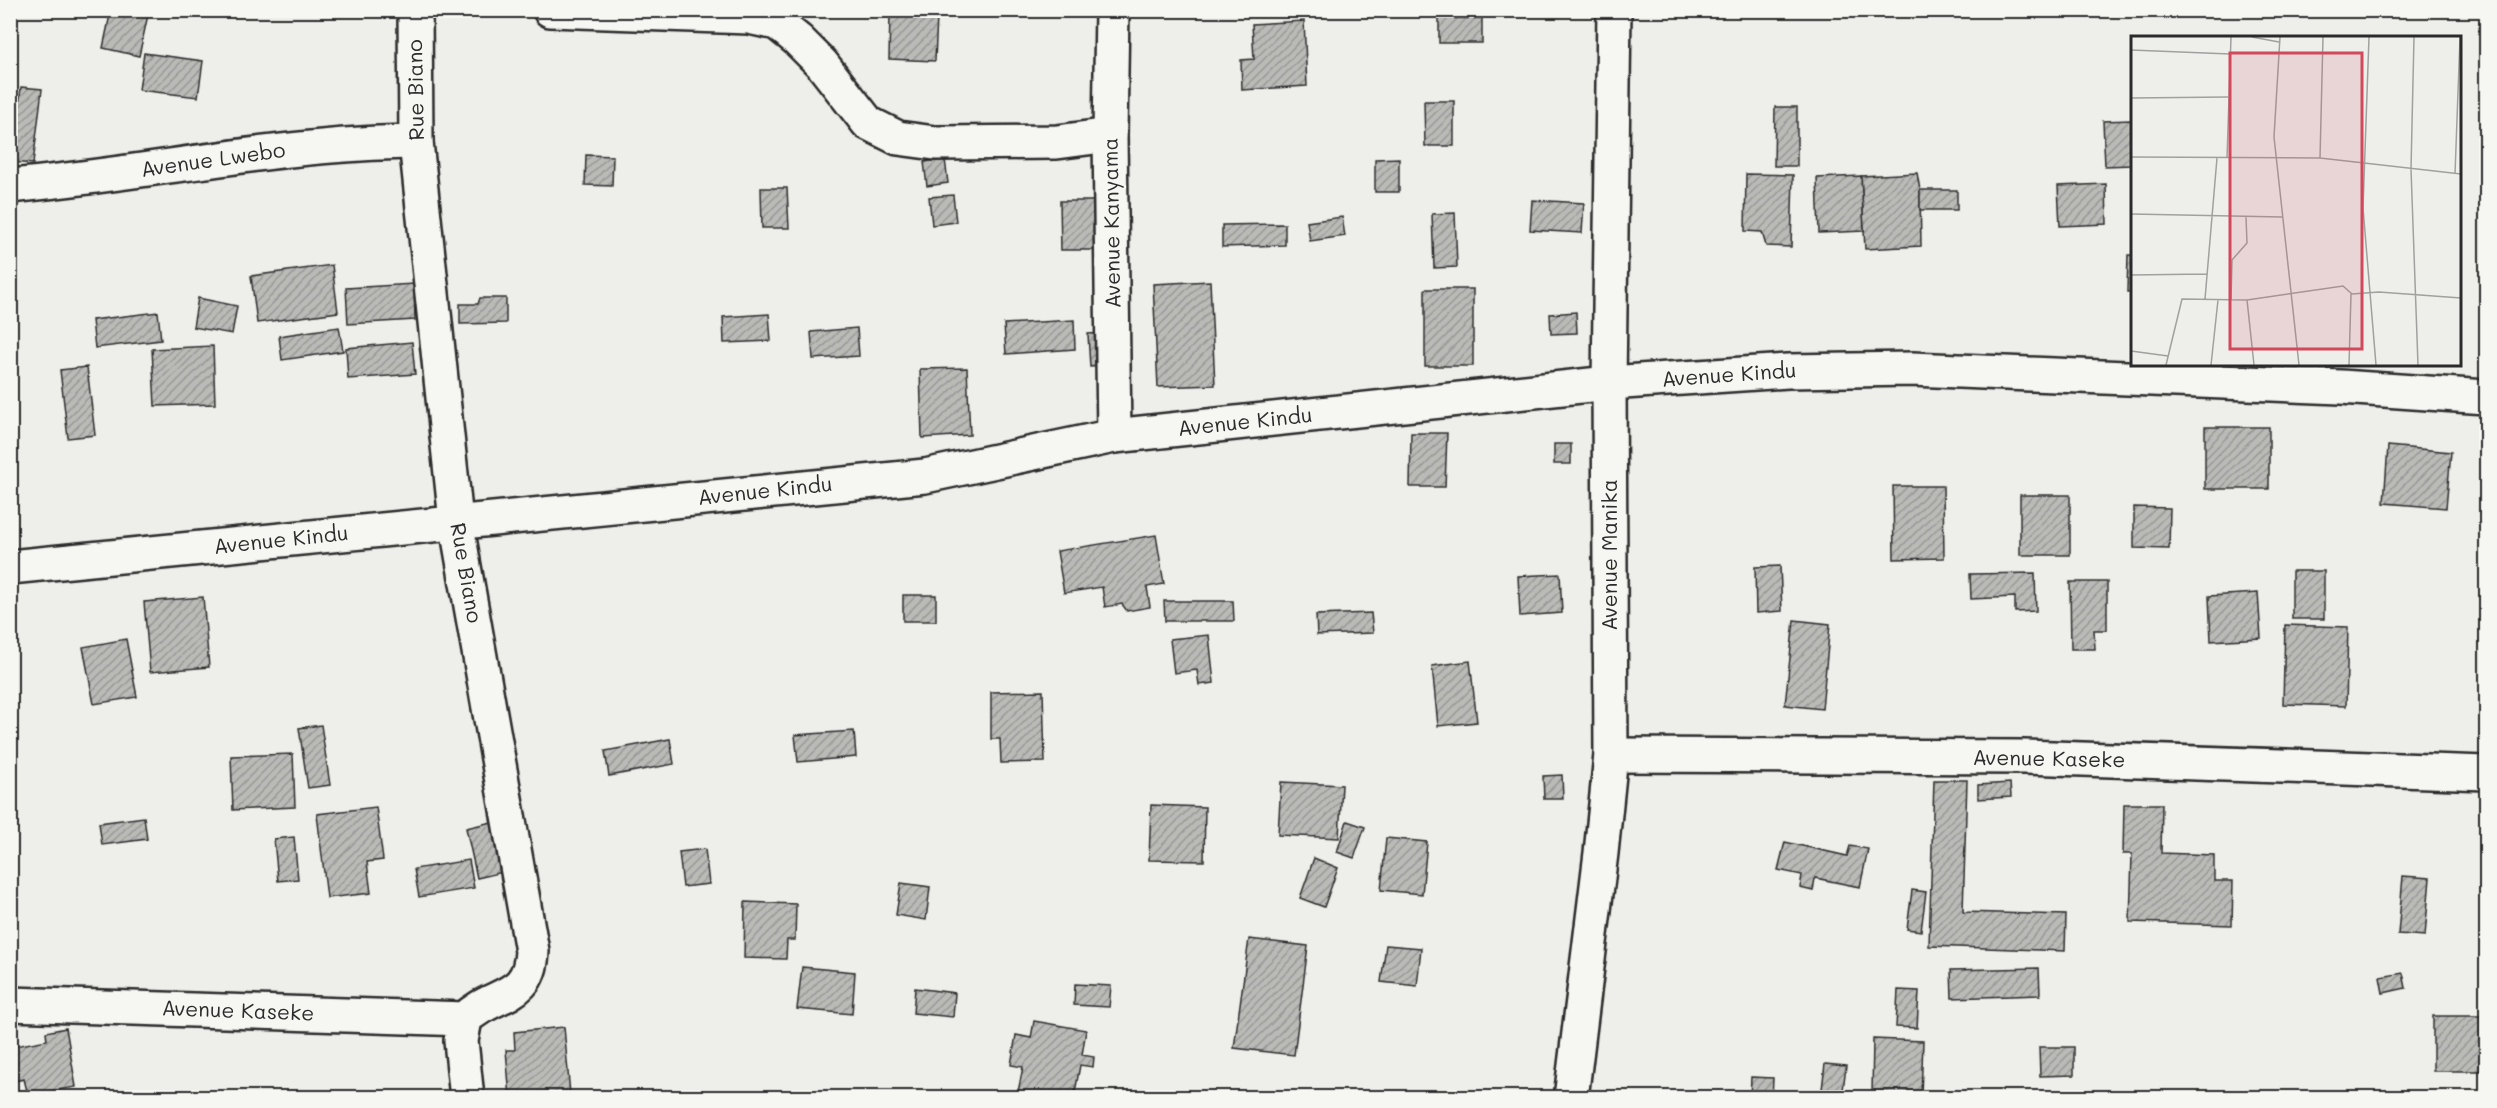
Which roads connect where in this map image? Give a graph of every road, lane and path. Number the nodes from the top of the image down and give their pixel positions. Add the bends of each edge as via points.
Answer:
1 (416, 10) edge
2 (550, 10) edge
3 (1112, 10) edge
4 (1614, 10) edge
5 (1110, 135) junction
6 (416, 142) junction
7 (10, 186) edge
8 (1609, 383) junction
9 (2487, 397) edge
10 (1114, 436) junction
11 (456, 522) junction
12 (10, 567) edge
13 (1611, 755) junction
14 (2487, 773) edge
15 (10, 1004) edge
16 (465, 1019) junction
17 (468, 1098) edge
18 (1571, 1098) edge

1 - 6 street, Rue Biano
2 - 5 street via 748,17 777,23 822,64 868,123 898,138 935,143 1058,142
3 - 5 street, Avenue Kanyama
4 - 8 street, Avenue Manika
5 - 10 street, Avenue Kanyama
6 - 7 street, Avenue Lwebo via 356,143
6 - 11 street, Rue Biano
8 - 9 street, Avenue Kindu via 1788,371 1912,369
8 - 10 street, Avenue Kindu
8 - 13 street, Avenue Manika
10 - 11 street, Avenue Kindu via 925,476
11 - 12 street, Avenue Kindu
11 - 16 street, Rue Biano via 532,951 525,982
13 - 14 street, Avenue Kaseke via 2024,757
13 - 18 street, Avenue Manika
15 - 16 street, Avenue Kaseke
16 - 17 street via 461,1041

